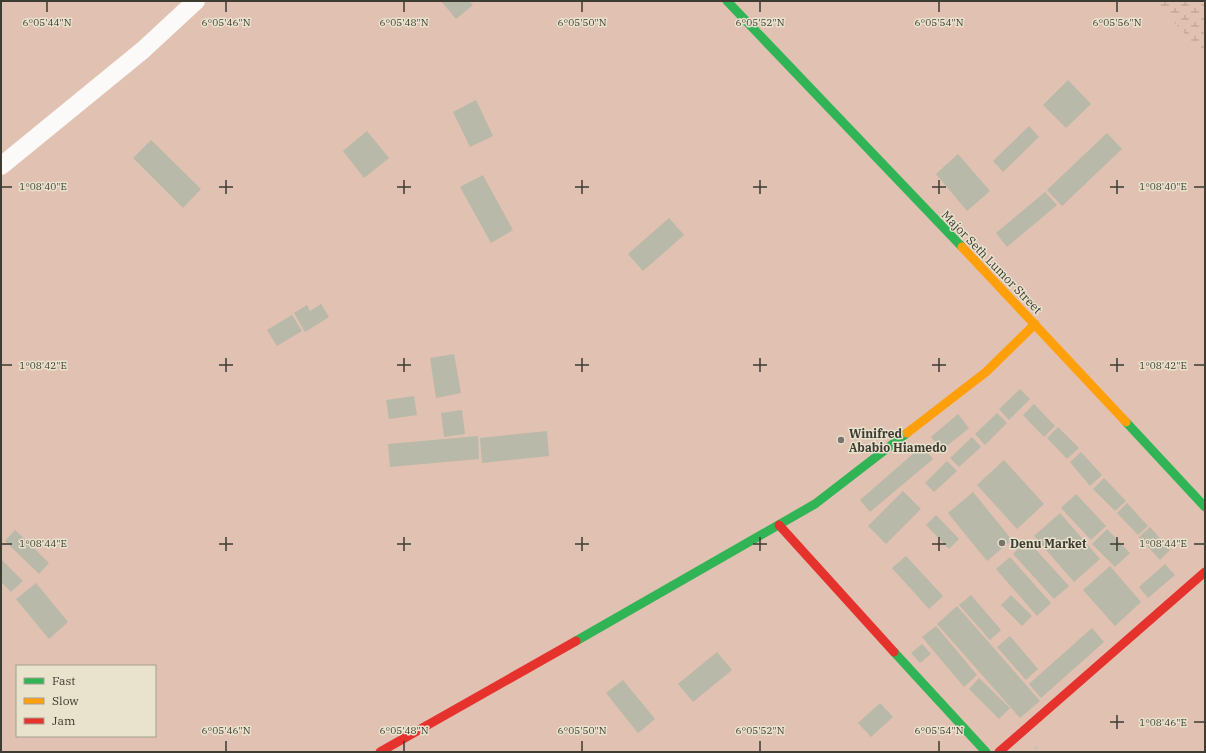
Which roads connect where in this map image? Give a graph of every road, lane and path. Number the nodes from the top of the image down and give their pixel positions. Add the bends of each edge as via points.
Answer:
1 (196, 1) edge
2 (728, 1) edge
3 (1, 166) edge
4 (1034, 324) junction
5 (1205, 507) edge
6 (779, 525) junction
7 (1205, 572) edge
8 (380, 752) edge
9 (986, 752) edge
10 (999, 752) edge

1 - 3 street via 143,50
2 - 4 street, Major Seth Lumor Street
4 - 5 street, Major Seth Lumor Street
4 - 6 street via 986,372 815,504
6 - 8 street
6 - 9 street
7 - 10 street

